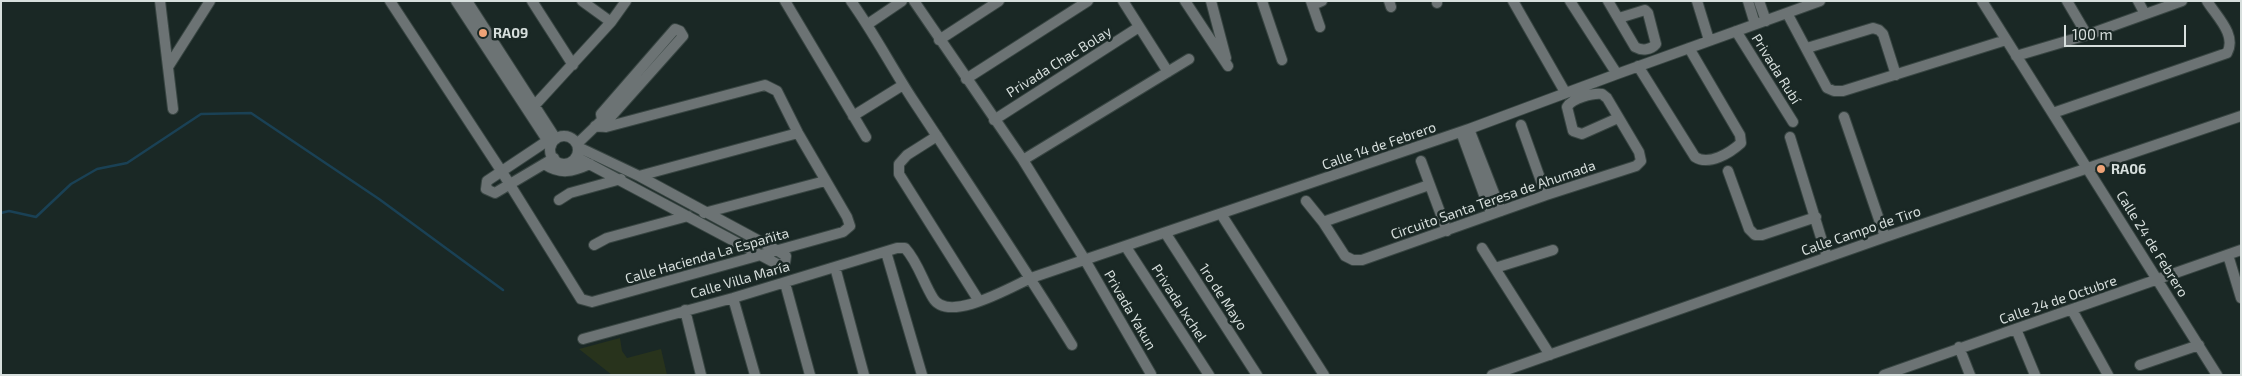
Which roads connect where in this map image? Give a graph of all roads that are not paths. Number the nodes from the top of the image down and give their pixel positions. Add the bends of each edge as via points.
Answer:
1 (160, 1) edge
2 (210, 1) edge
3 (390, 1) edge
4 (456, 1) edge
5 (467, 1) edge
6 (532, 1) edge
7 (582, 1) edge
8 (626, 1) edge
9 (785, 1) edge
10 (851, 1) edge
11 (902, 1) edge
12 (914, 1) edge
13 (999, 1) edge
14 (1088, 1) edge
15 (1124, 1) edge
16 (1185, 1) edge
17 (1211, 1) edge
18 (1262, 1) edge
19 (1513, 1) edge
20 (1570, 1) edge
21 (1608, 1) edge
22 (1697, 1) edge
23 (1748, 1) edge
24 (1759, 1) edge
25 (1982, 1) edge
26 (2067, 1) edge
27 (2138, 1) edge
28 (2182, 1) edge
29 (2207, 1) edge
30 (1316, 2) edge
31 (1813, 2) edge
32 (1786, 13) junction
33 (2145, 14) junction
34 (1619, 18) dead end
35 (611, 22) junction
36 (1760, 22) junction
37 (868, 24) junction
38 (1320, 27) dead end
39 (1139, 28) junction
40 (1736, 31) junction
41 (679, 33) dead end
42 (2087, 35) junction
43 (939, 40) junction
44 (1710, 40) junction
45 (2006, 40) junction
46 (1688, 48) junction
47 (1807, 48) junction
48 (2016, 56) junction
49 (1189, 58) dead end
50 (1282, 60) dead end
51 (572, 65) junction
52 (1638, 66) junction
53 (168, 67) junction
54 (1168, 72) junction
55 (1617, 74) junction
56 (1896, 75) junction
57 (966, 78) junction
58 (903, 85) junction
59 (1565, 92) junction
60 (535, 105) junction
61 (173, 109) dead end
62 (2054, 113) junction
63 (853, 116) junction
64 (2241, 116) edge
65 (1844, 117) dead end
66 (1618, 118) junction
67 (994, 120) junction
68 (1793, 122) dead end
69 (599, 123) junction
70 (1521, 125) dead end
71 (1465, 131) junction
72 (798, 133) junction
73 (937, 136) junction
74 (866, 137) dead end
75 (1790, 137) dead end
76 (552, 142) junction
77 (577, 149) junction
78 (554, 158) junction
79 (1023, 160) junction
80 (1421, 161) dead end
81 (544, 164) junction
82 (590, 164) junction
83 (2088, 169) junction
84 (1728, 171) dead end
85 (502, 172) junction
86 (638, 176) junction
87 (621, 179) junction
88 (825, 181) junction
89 (509, 185) junction
90 (1429, 185) junction
91 (1546, 195) junction
92 (559, 200) dead end
93 (1306, 201) dead end
94 (704, 213) junction
95 (1496, 213) junction
96 (1221, 214) junction
97 (688, 216) junction
98 (1816, 217) junction
99 (1323, 222) junction
100 (1447, 231) junction
101 (1166, 234) junction
102 (1885, 237) junction
103 (594, 245) dead end
104 (1126, 247) junction
105 (1482, 248) dead end
106 (1554, 250) dead end
107 (2241, 250) edge
108 (778, 251) junction
109 (886, 252) junction
110 (761, 255) junction
111 (2228, 255) junction
112 (1827, 257) junction
113 (1085, 260) junction
114 (835, 268) junction
115 (1495, 268) junction
116 (1031, 278) junction
117 (2158, 279) junction
118 (785, 283) junction
119 (733, 298) junction
120 (2241, 298) edge
121 (979, 301) junction
122 (945, 308) joint
123 (685, 310) junction
124 (2072, 310) junction
125 (2016, 329) junction
126 (583, 339) dead end
127 (1072, 345) dead end
128 (2199, 345) junction
129 (1960, 347) junction
130 (1550, 355) junction
131 (2140, 365) dead end
132 (1903, 372) edge
133 (1150, 374) edge
134 (701, 375) edge
135 (755, 375) edge
136 (810, 375) edge
137 (864, 375) edge
138 (922, 375) edge
139 (1208, 375) edge
140 (1256, 375) edge
141 (1324, 375) edge
142 (1492, 375) edge
143 (1884, 375) edge
144 (1970, 375) edge
145 (2035, 375) edge
146 (2108, 375) edge
147 (2217, 375) edge

1 - 53 street
2 - 53 street
3 - 85 street, Calle Hacienda La Españita
4 - 76 street
5 - 60 street
6 - 51 street
7 - 35 street
8 - 35 street
9 - 63 street
10 - 37 street
11 - 37 street
12 - 43 street, Privada Yakun
13 - 43 street
14 - 57 street
15 - 39 street
16 - 17 street via 1228,66
18 - 50 street
19 - 59 street
20 - 55 street
21 - 34 street
22 - 44 street
23 - 36 street
24 - 36 street
25 - 45 street, Calle 24 de Febrero
26 - 42 street
27 - 33 street
28 - 33 street
29 - 62 street via 2231,38 2227,53
30 - 38 street
31 - 32 street, Calle 14 de Febrero
32 - 36 street, Calle 14 de Febrero
32 - 47 street
33 - 42 street
35 - 51 street
36 - 40 street, Calle 14 de Febrero
37 - 58 street
39 - 54 street
39 - 67 street, Privada Chac Bolay
40 - 44 street, Calle 14 de Febrero
40 - 68 street, Privada Rubí
41 - 69 street via 601,114
42 - 48 street
43 - 57 street, Privada Yakun
44 - 46 street, Calle 14 de Febrero
45 - 48 street, Calle 24 de Febrero
45 - 56 street
46 - 52 street, Calle 14 de Febrero
46 - 52 street via 1740,135 1741,143 1734,150 1709,161 1695,158
47 - 56 street via 1828,88 1834,91
47 - 56 street via 1873,28 1884,34
48 - 62 street, Calle 24 de Febrero
49 - 54 street
51 - 60 street
52 - 55 street, Calle 14 de Febrero
53 - 61 street
54 - 79 street
55 - 59 street, Calle 14 de Febrero
57 - 67 street, Privada Yakun
58 - 63 street
58 - 73 street
59 - 71 street, Calle 14 de Febrero
60 - 76 street
62 - 83 street, Calle 24 de Febrero
63 - 74 street
64 - 83 street, Calle Campo de Tiro
65 - 102 street
66 - 66 street via 1602,94 1596,93 1567,107 1577,133 1582,134
66 - 91 street, Circuito Santa Teresa de Ahumada via 1641,161 1636,166
67 - 79 street, Privada Yakun
69 - 72 street, Calle Hacienda La Españita via 606,127 765,85 777,91
69 - 77 street
70 - 91 street
71 - 95 street
71 - 96 street, Calle 14 de Febrero
72 - 86 street
72 - 88 street, Calle Hacienda La Españita
73 - 116 street
73 - 121 street via 907,155 899,164 899,174
75 - 98 street
76 - 77 street via 568,136
76 - 78 street
76 - 85 street
77 - 78 street via 565,164
77 - 82 street
77 - 86 street
78 - 81 street
79 - 113 street, Privada Yakun
80 - 90 street
81 - 82 street via 555,171 567,172
81 - 89 street
82 - 87 street
83 - 102 street, Calle Campo de Tiro
83 - 117 street, Calle 24 de Febrero
84 - 98 street via 1755,235
85 - 89 street, Calle Hacienda La Españita
85 - 89 street via 487,181 486,189 495,193
86 - 94 street
87 - 92 street via 570,193
87 - 97 street
88 - 94 street
88 - 108 street, Calle Hacienda La Españita via 850,226 843,232
89 - 110 street, Calle Hacienda La Españita via 581,299 586,302
90 - 99 street
90 - 100 street
91 - 95 street, Circuito Santa Teresa de Ahumada
93 - 99 street
94 - 108 street
95 - 100 street, Circuito Santa Teresa de Ahumada
96 - 101 street, Calle 14 de Febrero
96 - 141 street
97 - 103 street via 607,238
97 - 110 street
98 - 112 street
99 - 100 street, Circuito Santa Teresa de Ahumada via 1345,256 1353,260 1362,260
101 - 104 street, Calle 14 de Febrero
101 - 140 street, 1ro de Mayo
102 - 112 street, Calle Campo de Tiro
104 - 113 street, Calle 14 de Febrero
104 - 139 street, Privada Ixchel
105 - 115 street
106 - 115 street
107 - 111 street, Calle 24 de Octubre
108 - 110 street, Calle Hacienda La Españita
109 - 114 street, Calle Villa María
109 - 122 street, Calle Villa María via 905,248 912,255 934,300
109 - 138 street
111 - 117 street, Calle 24 de Octubre
111 - 120 street
112 - 130 street, Calle Campo de Tiro
113 - 116 street, Calle 14 de Febrero
113 - 133 street, Privada Yakun
114 - 118 street, Calle Villa María
114 - 137 street
115 - 130 street
116 - 121 street, Calle 14 de Febrero
116 - 127 street
117 - 124 street, Calle 24 de Octubre
117 - 128 street, Calle 24 de Febrero
118 - 119 street, Calle Villa María
118 - 136 street
119 - 123 street, Calle Villa María
119 - 135 street
121 - 122 street, Calle 14 de Febrero
123 - 126 street, Calle Villa María
123 - 134 street
124 - 125 street, Calle 24 de Octubre
124 - 146 street
125 - 129 street, Calle 24 de Octubre
125 - 145 street
128 - 131 street
128 - 147 street, Calle 24 de Febrero
129 - 132 street, Calle 24 de Octubre
129 - 144 street
130 - 142 street, Calle Campo de Tiro
132 - 143 street, Calle 24 de Octubre

